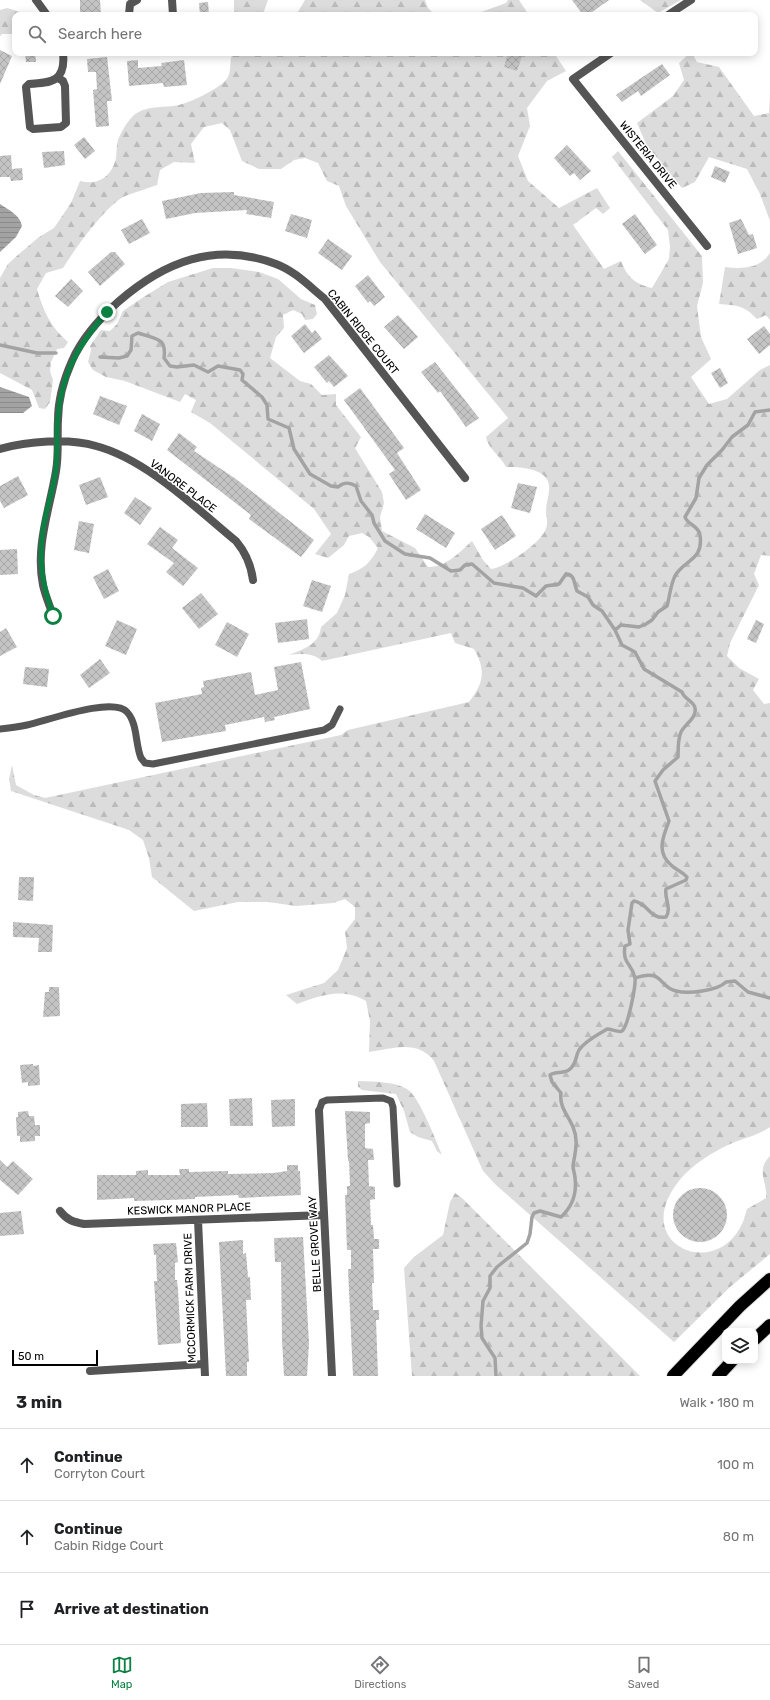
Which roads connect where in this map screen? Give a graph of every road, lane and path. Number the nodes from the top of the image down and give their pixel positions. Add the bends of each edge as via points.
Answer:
1 (36, 0) edge
2 (137, 0) edge
3 (172, 0) edge
4 (691, 0) edge
5 (45, 12) edge
6 (129, 12) edge
7 (173, 12) edge
8 (673, 12) edge
9 (63, 56) edge
10 (606, 56) edge
11 (58, 78) junction
12 (706, 246) dead end
13 (58, 443) junction
14 (0, 449) edge
15 (465, 478) dead end
16 (254, 580) dead end
17 (53, 616) dead end
18 (340, 709) dead end
19 (0, 729) edge
20 (320, 1111) joint
21 (397, 1184) dead end
22 (60, 1211) dead end
23 (324, 1215) junction
24 (198, 1220) junction
25 (770, 1279) edge
26 (770, 1325) edge
27 (758, 1336) edge
28 (204, 1364) junction
29 (729, 1364) edge
30 (90, 1370) dead end
31 (205, 1376) edge
32 (332, 1376) edge
33 (673, 1376) edge
34 (718, 1376) edge

1 - 5 street
2 - 6 street via 130,4
3 - 7 street
4 - 8 street
9 - 11 street
10 - 12 street, WISTERIA DRIVE via 573,78
11 - 11 street via 52,82 29,84 26,87 30,127 33,129 61,127 66,123 65,86
13 - 14 street, VANORE PLACE via 34,443
13 - 15 street, CABIN RIDGE COURT via 59,412 65,377 88,333 134,288 156,273 191,258 220,254 251,257 277,265 296,275 325,299
13 - 16 street, VANORE PLACE via 97,446 133,462 156,477 236,541 250,562
13 - 17 street, CABIN RIDGE COURT via 41,553 43,585
18 - 19 lane via 332,725 324,730 153,764 145,763 141,758 133,721 128,712 117,706
20 - 21 lane via 322,1102 327,1100 383,1098 391,1101
20 - 23 street, BELLE GROVE WAY
22 - 24 street, KESWICK MANOR PLACE via 69,1220 84,1224
23 - 24 street, KESWICK MANOR PLACE
23 - 32 street, BELLE GROVE WAY
24 - 28 street, MCCORMICK FARM DRIVE
25 - 33 highway via 740,1306
26 - 27 highway
28 - 30 street
28 - 31 street, MCCORMICK FARM DRIVE
29 - 34 highway

